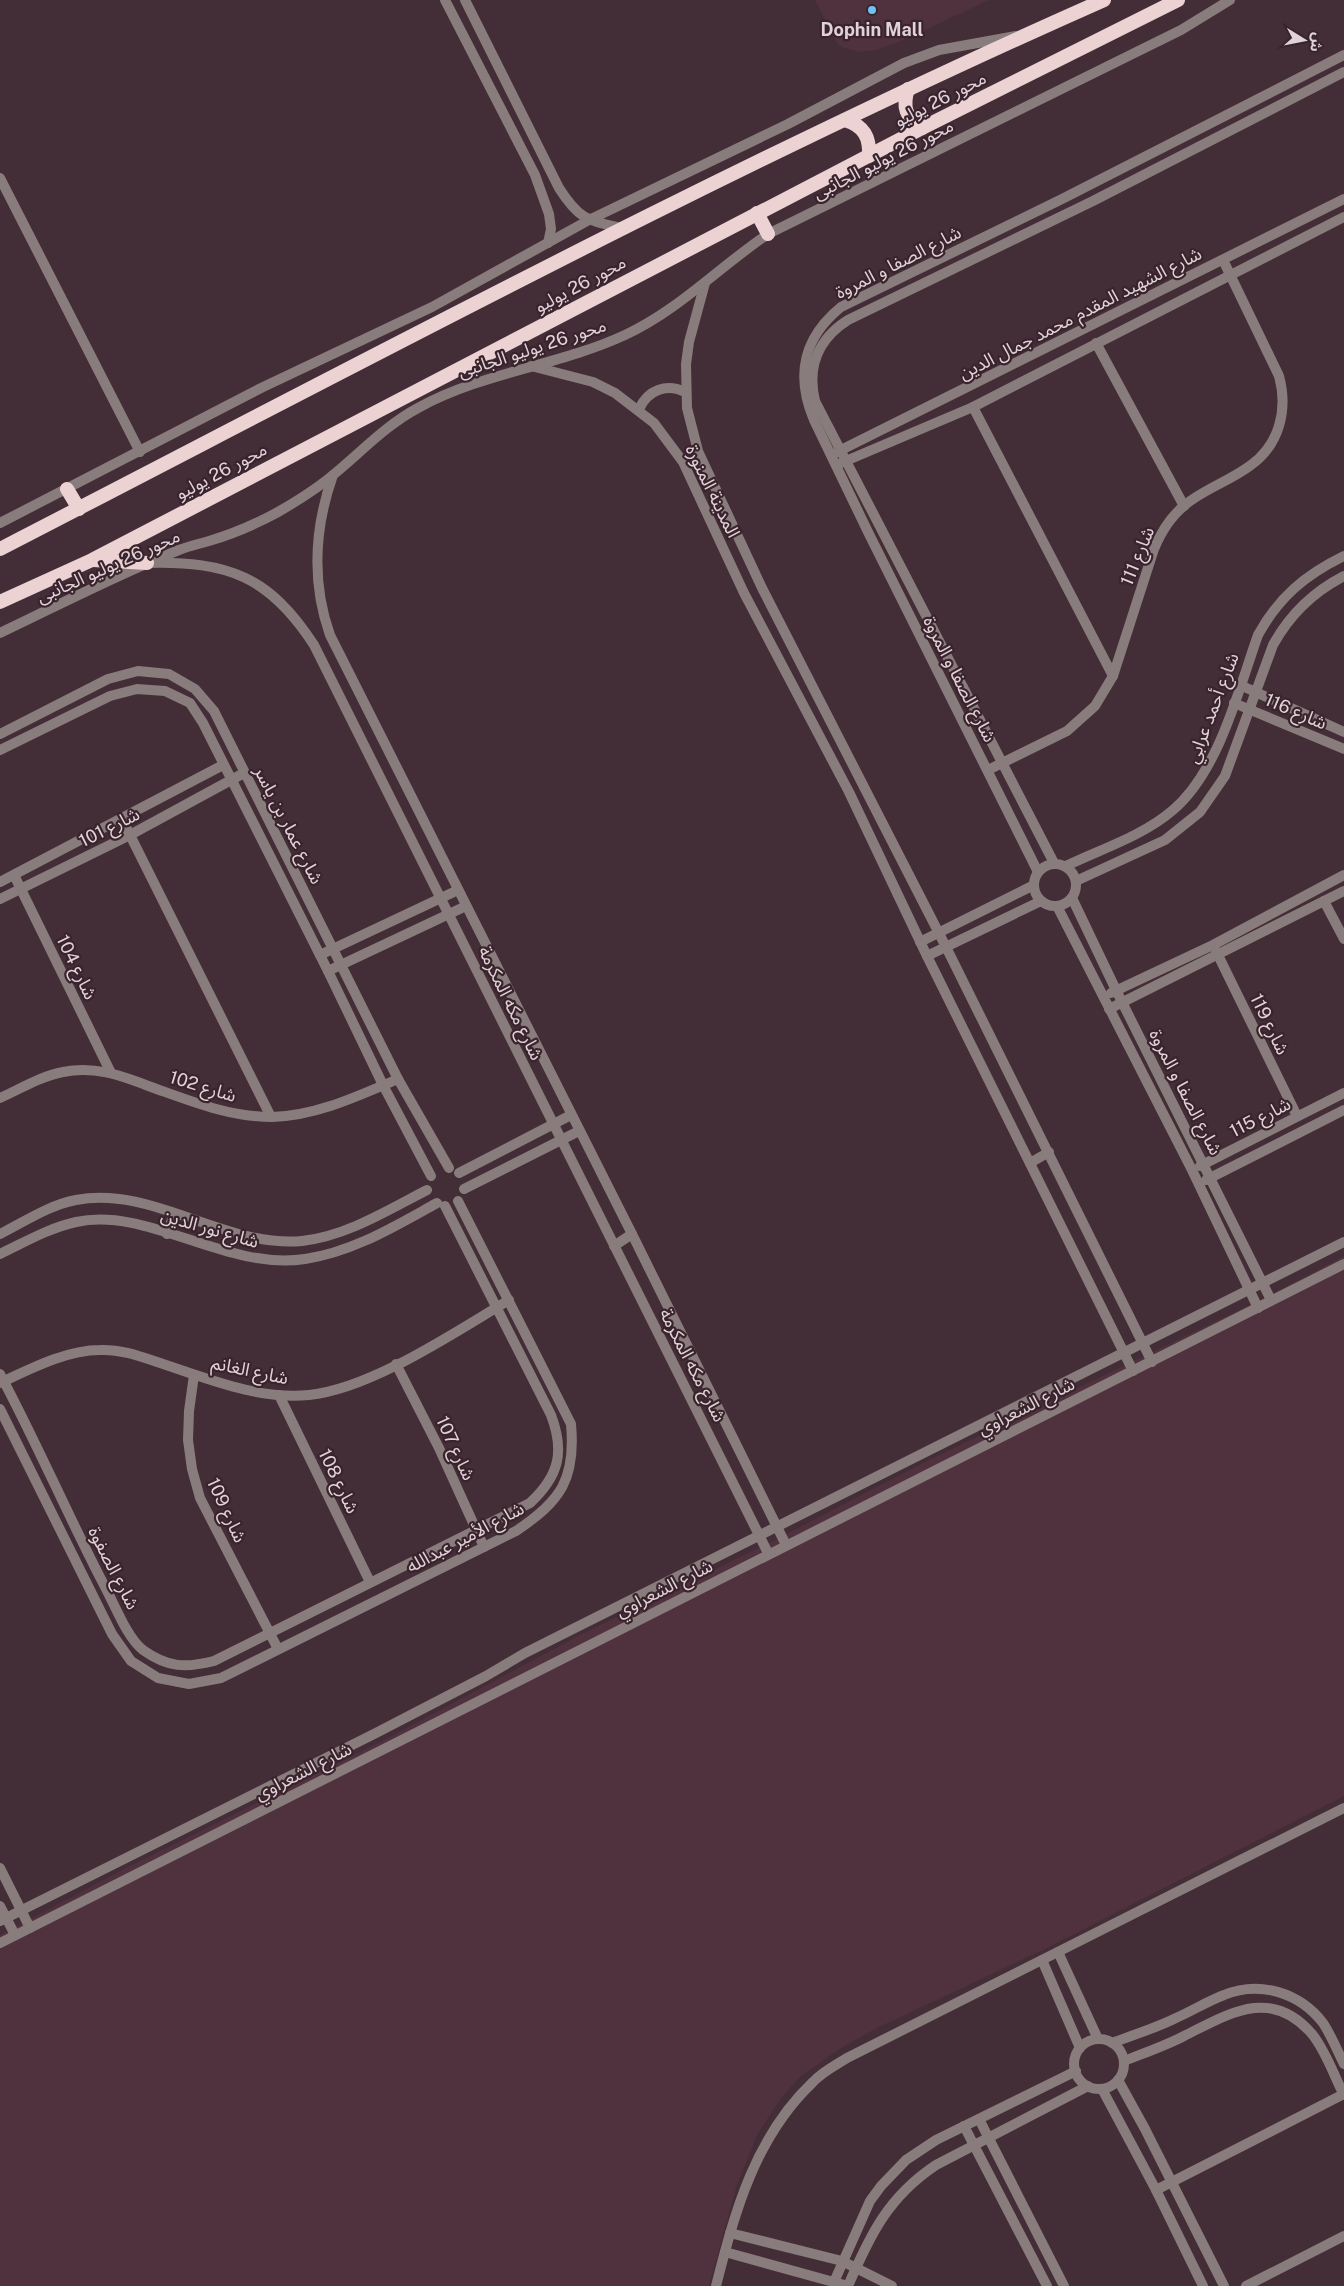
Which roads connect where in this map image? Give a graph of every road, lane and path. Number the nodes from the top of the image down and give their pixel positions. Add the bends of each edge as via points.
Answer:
1 (445, 0) edge
2 (465, 0) edge
3 (1104, 0) edge
4 (1178, 0) edge
5 (1230, 0) edge
6 (472, 13) junction
7 (456, 21) junction
8 (1022, 36) junction
9 (1344, 55) edge
10 (1344, 72) edge
11 (908, 89) junction
12 (845, 120) junction
13 (922, 128) junction
14 (869, 156) junction
15 (0, 178) edge
16 (558, 186) junction
17 (543, 196) junction
18 (1344, 199) edge
19 (758, 213) junction
20 (1028, 215) junction
21 (1344, 217) edge
22 (589, 220) junction
23 (625, 229) junction
24 (1035, 229) junction
25 (768, 234) junction
26 (548, 243) junction
27 (1223, 260) junction
28 (1230, 274) junction
29 (705, 283) junction
30 (829, 317) junction
31 (836, 328) junction
32 (1096, 343) junction
33 (531, 366) junction
34 (808, 391) junction
35 (685, 392) junction
36 (973, 407) junction
37 (639, 409) junction
38 (841, 450) junction
39 (140, 452) junction
40 (830, 455) junction
41 (846, 460) junction
42 (835, 465) junction
43 (333, 475) junction
44 (67, 489) junction
45 (1184, 506) junction
46 (79, 508) junction
47 (0, 523) edge
48 (0, 549) edge
49 (1344, 556) edge
50 (92, 560) junction
51 (148, 563) junction
52 (1344, 576) edge
53 (761, 585) junction
54 (744, 593) junction
55 (0, 602) edge
56 (0, 633) edge
57 (1113, 676) junction
58 (351, 678) junction
59 (1240, 685) junction
60 (336, 687) junction
61 (85, 691) junction
62 (1256, 692) junction
63 (1234, 703) junction
64 (92, 705) junction
65 (1249, 709) junction
66 (1344, 732) edge
67 (0, 734) edge
68 (384, 743) junction
69 (1344, 749) edge
70 (0, 750) edge
71 (368, 752) junction
72 (1003, 763) junction
73 (223, 765) junction
74 (988, 770) junction
75 (244, 773) junction
76 (230, 780) junction
77 (863, 786) junction
78 (409, 792) junction
79 (849, 792) junction
80 (393, 802) junction
81 (422, 817) junction
82 (122, 819) junction
83 (405, 826) junction
84 (130, 835) junction
85 (1054, 864) junction
86 (1066, 866) junction
87 (1038, 872) junction
88 (14, 875) junction
89 (1344, 875) edge
90 (1076, 880) junction
91 (0, 882) edge
92 (1034, 885) junction
93 (21, 889) junction
94 (458, 890) junction
95 (1344, 891) edge
96 (441, 898) junction
97 (1072, 898) junction
98 (0, 899) edge
99 (1041, 901) junction
100 (1324, 901) junction
101 (466, 906) junction
102 (1057, 906) junction
103 (449, 914) junction
104 (938, 932) junction
105 (1344, 939) edge
106 (920, 942) junction
107 (946, 947) junction
108 (334, 948) junction
109 (1216, 950) junction
110 (320, 955) junction
111 (927, 956) junction
112 (342, 964) junction
113 (328, 971) junction
114 (1116, 990) junction
115 (1102, 997) junction
116 (1122, 1003) junction
117 (1109, 1009) junction
118 (111, 1073) junction
119 (398, 1079) junction
120 (383, 1085) junction
121 (1344, 1093) edge
122 (0, 1098) edge
123 (1344, 1110) edge
124 (571, 1115) junction
125 (1297, 1116) junction
126 (271, 1117) junction
127 (553, 1125) junction
128 (579, 1131) junction
129 (560, 1139) junction
130 (1049, 1152) junction
131 (1030, 1164) junction
132 (1204, 1164) junction
133 (449, 1168) junction
134 (1192, 1170) junction
135 (459, 1173) junction
136 (431, 1176) junction
137 (1211, 1178) junction
138 (1198, 1184) junction
139 (464, 1189) junction
140 (427, 1190) junction
141 (458, 1201) junction
142 (441, 1204) junction
143 (174, 1214) junction
144 (0, 1234) edge
145 (167, 1234) junction
146 (632, 1234) junction
147 (1344, 1242) edge
148 (614, 1246) junction
149 (0, 1254) edge
150 (1344, 1264) edge
151 (1263, 1282) junction
152 (1249, 1289) junction
153 (509, 1300) junction
154 (1271, 1300) junction
155 (497, 1307) junction
156 (1258, 1308) junction
157 (1144, 1342) junction
158 (1124, 1352) junction
159 (1152, 1362) junction
160 (396, 1364) junction
161 (1133, 1371) junction
162 (194, 1375) junction
163 (1, 1380) edge
164 (279, 1395) junction
165 (0, 1409) edge
166 (572, 1441) junction
167 (558, 1444) junction
168 (777, 1528) junction
169 (476, 1529) junction
170 (760, 1536) junction
171 (786, 1545) junction
172 (484, 1547) junction
173 (768, 1553) junction
174 (391, 1571) junction
175 (367, 1583) junction
176 (401, 1588) junction
177 (374, 1601) junction
178 (270, 1634) junction
179 (278, 1649) junction
180 (1344, 1808) edge
181 (0, 1868) edge
182 (0, 1906) edge
183 (21, 1910) junction
184 (3, 1919) edge
185 (30, 1928) junction
186 (15, 1935) junction
187 (0, 1943) edge
188 (1058, 1952) junction
189 (1042, 1960) junction
190 (1098, 2039) junction
191 (1112, 2043) junction
192 (1080, 2048) junction
193 (1124, 2061) junction
194 (1344, 2064) edge
195 (1076, 2071) junction
196 (1118, 2080) junction
197 (1088, 2086) junction
198 (1102, 2089) junction
199 (1344, 2095) edge
200 (979, 2119) junction
201 (964, 2126) junction
202 (990, 2138) junction
203 (975, 2145) junction
204 (1172, 2182) junction
205 (1156, 2190) junction
206 (730, 2233) junction
207 (1344, 2236) edge
208 (725, 2252) junction
209 (842, 2260) junction
210 (856, 2266) junction
211 (834, 2282) junction
212 (716, 2286) edge
213 (892, 2286) edge
214 (1047, 2286) edge
215 (1064, 2286) edge
216 (1204, 2286) edge
217 (1224, 2286) edge
218 (1246, 2286) edge

1 - 7 street
2 - 6 street
3 - 8 highway, محور 26 يوليو
4 - 13 highway, محور 26 يوليو
5 - 25 street, محور 26 يوليو الجانبى via 1181,30
6 - 7 street
6 - 16 street
7 - 17 street
8 - 11 highway, محور 26 يوليو
8 - 22 street via 958,45 912,59 762,137
9 - 20 street, شارع الصفا و المروة
10 - 24 street, شارع الصفا و المروة
11 - 12 highway, محور 26 يوليو
11 - 13 highway via 904,100 906,112 912,122
12 - 14 highway via 866,132
12 - 23 highway, محور 26 يوليو
13 - 14 highway, محور 26 يوليو
14 - 19 highway, محور 26 يوليو
15 - 39 street
16 - 17 street
16 - 22 street via 572,208
17 - 26 street via 551,229
18 - 27 street, شارع الشهيد المقدم محمد جمال الدين
19 - 25 highway
19 - 50 highway, محور 26 يوليو
20 - 24 street
20 - 30 street, شارع الصفا و المروة via 841,307
21 - 28 street, شارع الشهيد المقدم محمد جمال الدين
22 - 23 street
22 - 26 street
23 - 46 highway, محور 26 يوليو
24 - 31 street, شارع الصفا و المروة
25 - 29 street, محور 26 يوليو الجانبى
26 - 39 street via 432,307 261,388
27 - 28 street, شارع 111
27 - 38 street, شارع الشهيد المقدم محمد جمال الدين
28 - 32 street, شارع الشهيد المقدم محمد جمال الدين
28 - 45 street, شارع 111 via 1278,376 1282,388 1282,413 1275,437 1260,458
29 - 33 street, محور 26 يوليو الجانبى via 670,310 626,335
29 - 35 street via 689,342
30 - 31 street
30 - 34 street, شارع الصفا و المروة via 812,341 805,361
31 - 34 street, شارع الصفا و المروة via 816,353
32 - 36 street, شارع الشهيد المقدم محمد جمال الدين
32 - 45 street
33 - 37 street, المدينة المنورة via 593,382
33 - 43 street, محور 26 يوليو الجانبى via 476,382 416,408 389,426
34 - 38 street, شارع الصفا و المروة
34 - 40 street, شارع الصفا و المروة
35 - 37 street via 667,387 655,391 645,398
35 - 53 street via 689,422 698,450
36 - 41 street, شارع الشهيد المقدم محمد جمال الدين
36 - 57 street
37 - 54 street, المدينة المنورة via 670,441 683,462
38 - 40 street, شارع الشهيد المقدم محمد جمال الدين
38 - 41 street, شارع الصفا و المروة
39 - 44 street
40 - 42 street, شارع الصفا و المروة
41 - 42 street, شارع الشهيد المقدم محمد جمال الدين
41 - 72 street, شارع الصفا و المروة
42 - 74 street, شارع الصفا و المروة
43 - 51 street, محور 26 يوليو الجانبى via 299,500 254,524
43 - 58 street, شارع مكه المكرمة via 319,526 316,575 324,620
44 - 46 highway
44 - 47 street
45 - 57 street, شارع 111 via 1170,521 1154,549
46 - 48 highway, محور 26 يوليو
49 - 59 street, شارع أحمد عرابي via 1308,575 1279,602 1258,635
50 - 51 highway
50 - 55 highway, محور 26 يوليو
51 - 56 street, محور 26 يوليو الجانبى
51 - 60 street, شارع مكه المكرمة via 207,565 234,572 259,585 299,622
52 - 62 street, شارع أحمد عرابي via 1316,593 1291,616 1273,645
53 - 54 street
53 - 77 street
54 - 79 street, المدينة المنورة
57 - 72 street, شارع 111 via 1102,696 1077,724
58 - 60 street
58 - 68 street, شارع مكه المكرمة
59 - 62 street, شارع 116
59 - 63 street, شارع أحمد عرابي
60 - 71 street, شارع مكه المكرمة
61 - 64 street
61 - 67 street, شارع عمار بن ياسر
61 - 75 street, شارع عمار بن ياسر via 108,679 138,671 168,674 195,689 214,712
62 - 65 street, شارع أحمد عرابي
62 - 66 street, شارع 116
63 - 65 street, شارع 116
63 - 86 street, شارع أحمد عرابي via 1205,773 1173,810 1153,825
64 - 70 street, شارع عمار بن ياسر
64 - 73 street, شارع عمار بن ياسر via 137,689 165,691 190,703
65 - 69 street, شارع 116
65 - 90 street, شارع أحمد عرابي via 1225,776 1200,812 1165,840
68 - 71 street
68 - 78 street, شارع مكه المكرمة
71 - 80 street, شارع مكه المكرمة
72 - 74 street, شارع 111
72 - 85 street, شارع الصفا و المروة
73 - 76 street, شارع عمار بن ياسر
73 - 82 street, شارع 101
74 - 87 street, شارع الصفا و المروة
75 - 76 street, شارع 101
75 - 108 street, شارع عمار بن ياسر
76 - 84 street, شارع 101
76 - 110 street, شارع عمار بن ياسر
77 - 79 street
77 - 104 street
78 - 80 street
78 - 81 street, شارع مكه المكرمة
79 - 106 street, المدينة المنورة
80 - 83 street, شارع مكه المكرمة
81 - 83 street
81 - 94 street, شارع مكه المكرمة
82 - 84 street
82 - 88 street, شارع 101
83 - 96 street, شارع مكه المكرمة
84 - 93 street, شارع 101
84 - 126 street
85 - 86 street
85 - 87 street
86 - 90 street
87 - 92 street
88 - 91 street, شارع 101
88 - 93 street, شارع 104
89 - 109 street
90 - 97 street
92 - 99 street
92 - 104 street
93 - 98 street, شارع 101
93 - 118 street, شارع 104
94 - 96 street
94 - 101 street, شارع مكه المكرمة
95 - 100 street
96 - 103 street, شارع مكه المكرمة
96 - 108 street
97 - 102 street
97 - 114 street, شارع الصفا و المروة
99 - 102 street
99 - 107 street
100 - 105 street
100 - 109 street
101 - 103 street
101 - 124 street, شارع مكه المكرمة
102 - 115 street, شارع الصفا و المروة
103 - 112 street
103 - 127 street, شارع مكه المكرمة
104 - 106 street
104 - 107 street
106 - 111 street, المدينة المنورة
107 - 111 street
107 - 130 street
108 - 110 street
108 - 112 street, شارع عمار بن ياسر
109 - 114 street
109 - 116 street
109 - 125 street, شارع 119
110 - 113 street, شارع عمار بن ياسر
111 - 131 street, المدينة المنورة
112 - 113 street
112 - 119 street, شارع عمار بن ياسر
113 - 120 street, شارع عمار بن ياسر
114 - 115 street
114 - 116 street, شارع الصفا و المروة
115 - 117 street, شارع الصفا و المروة
116 - 117 street
116 - 132 street, شارع الصفا و المروة
117 - 134 street, شارع الصفا و المروة
118 - 122 street, شارع 102 via 84,1069 62,1072
118 - 126 street, شارع 102 via 206,1107
119 - 120 street, شارع 102
119 - 133 street, شارع عمار بن ياسر
120 - 126 street, شارع 102 via 319,1110
120 - 136 street, شارع عمار بن ياسر
121 - 125 street, شارع 115
123 - 137 street, شارع 115
124 - 127 street
124 - 128 street, شارع مكه المكرمة
125 - 132 street, شارع 115
127 - 129 street, شارع مكه المكرمة
127 - 135 street
128 - 129 street
128 - 146 street, شارع مكه المكرمة
129 - 139 street
129 - 148 street, شارع مكه المكرمة
130 - 131 street
130 - 157 street
131 - 158 street, المدينة المنورة
132 - 134 street, شارع 115
132 - 137 street, شارع الصفا و المروة
133 - 135 street
133 - 136 street
134 - 138 street, شارع الصفا و المروة
135 - 139 street
136 - 140 street
137 - 138 street, شارع 115
137 - 151 street, شارع الصفا و المروة
138 - 152 street, شارع الصفا و المروة
139 - 141 street
140 - 142 street
140 - 143 street, شارع نور الدين via 337,1234 302,1241 266,1240
141 - 142 street
141 - 153 street, شارع الأمير عبدالله
142 - 145 street, شارع نور الدين via 342,1251 304,1260 265,1260 226,1253
142 - 155 street, شارع الأمير عبدالله
143 - 144 street, شارع نور الدين via 113,1198 76,1200 40,1213
143 - 145 street
145 - 149 street, شارع نور الدين via 110,1220 78,1221 46,1230
146 - 148 street
146 - 168 street, شارع مكه المكرمة
147 - 151 street, شارع الشعراوي
148 - 170 street, شارع مكه المكرمة
150 - 154 street, شارع الشعراوي
151 - 152 street, شارع الشعراوي
151 - 154 street, شارع الصفا و المروة
152 - 156 street, شارع الصفا و المروة
152 - 157 street, شارع الشعراوي
153 - 155 street, شارع الغانم
153 - 166 street, شارع الأمير عبدالله via 564,1408 571,1424
154 - 156 street, شارع الشعراوي
155 - 160 street, شارع الغانم
155 - 167 street, شارع الأمير عبدالله via 551,1415 558,1433
156 - 159 street, شارع الشعراوي
157 - 158 street, شارع الشعراوي
157 - 159 street
158 - 161 street, المدينة المنورة
158 - 168 street, شارع الشعراوي
159 - 161 street, شارع الشعراوي
160 - 164 street, شارع الغانم via 339,1390
160 - 169 street, شارع 107
161 - 171 street, شارع الشعراوي
162 - 163 street, شارع الغانم via 135,1355 100,1350 65,1356
162 - 164 street, شارع الغانم
162 - 178 street, شارع 109 via 188,1411 188,1440 194,1479 200,1498
163 - 178 street, شارع الصفوة via 126,1628 141,1649 163,1662 189,1667 214,1661
164 - 175 street, شارع 108
165 - 179 street, شارع الصفوة via 112,1634 131,1661 158,1678 189,1684 221,1678
166 - 167 street
166 - 172 street, شارع الأمير عبدالله via 569,1474 557,1497 539,1516
167 - 169 street, شارع الأمير عبدالله via 554,1472 545,1489 530,1503
168 - 170 street, شارع الشعراوي
168 - 171 street, شارع مكه المكرمة
169 - 172 street, شارع 107
169 - 174 street, شارع الأمير عبدالله
170 - 173 street, شارع مكه المكرمة
170 - 183 street, شارع الشعراوي
171 - 173 street, شارع الشعراوي
172 - 176 street, شارع الأمير عبدالله
173 - 185 street, شارع الشعراوي
174 - 175 street, شارع الأمير عبدالله
174 - 176 street via 399,1578
175 - 177 street, شارع 108
175 - 178 street, شارع الأمير عبدالله
176 - 177 street, شارع الأمير عبدالله
177 - 179 street, شارع الأمير عبدالله
178 - 179 street, شارع 109
180 - 188 street
181 - 183 street
182 - 184 street
183 - 184 street, شارع الشعراوي
183 - 185 street
184 - 186 street
185 - 186 street, شارع الشعراوي
186 - 187 street, شارع الشعراوي
188 - 189 street
188 - 190 street
189 - 192 street
189 - 206 street via 847,2058 814,2081 769,2135 753,2165
190 - 191 street
190 - 192 street
191 - 193 street
191 - 194 street via 1174,2020 1224,1995 1254,1988 1270,1990 1300,2002 1313,2012 1324,2025
192 - 195 street via 1076,2055
193 - 196 street
193 - 199 street via 1227,2014 1241,2009 1268,2008 1285,2013 1313,2035
195 - 197 street
195 - 200 street
196 - 198 street
196 - 204 street
197 - 198 street
197 - 202 street
198 - 205 street
199 - 204 street
200 - 201 street
200 - 202 street
201 - 203 street
201 - 209 street via 920,2149 892,2172 870,2201
202 - 203 street
202 - 215 street
203 - 210 street via 936,2165 906,2188 882,2216
203 - 214 street
204 - 205 street
204 - 217 street
205 - 216 street
206 - 208 street
206 - 209 street
207 - 218 street
208 - 211 street
208 - 212 street
209 - 210 street
209 - 211 street
210 - 211 street via 848,2286
210 - 213 street

